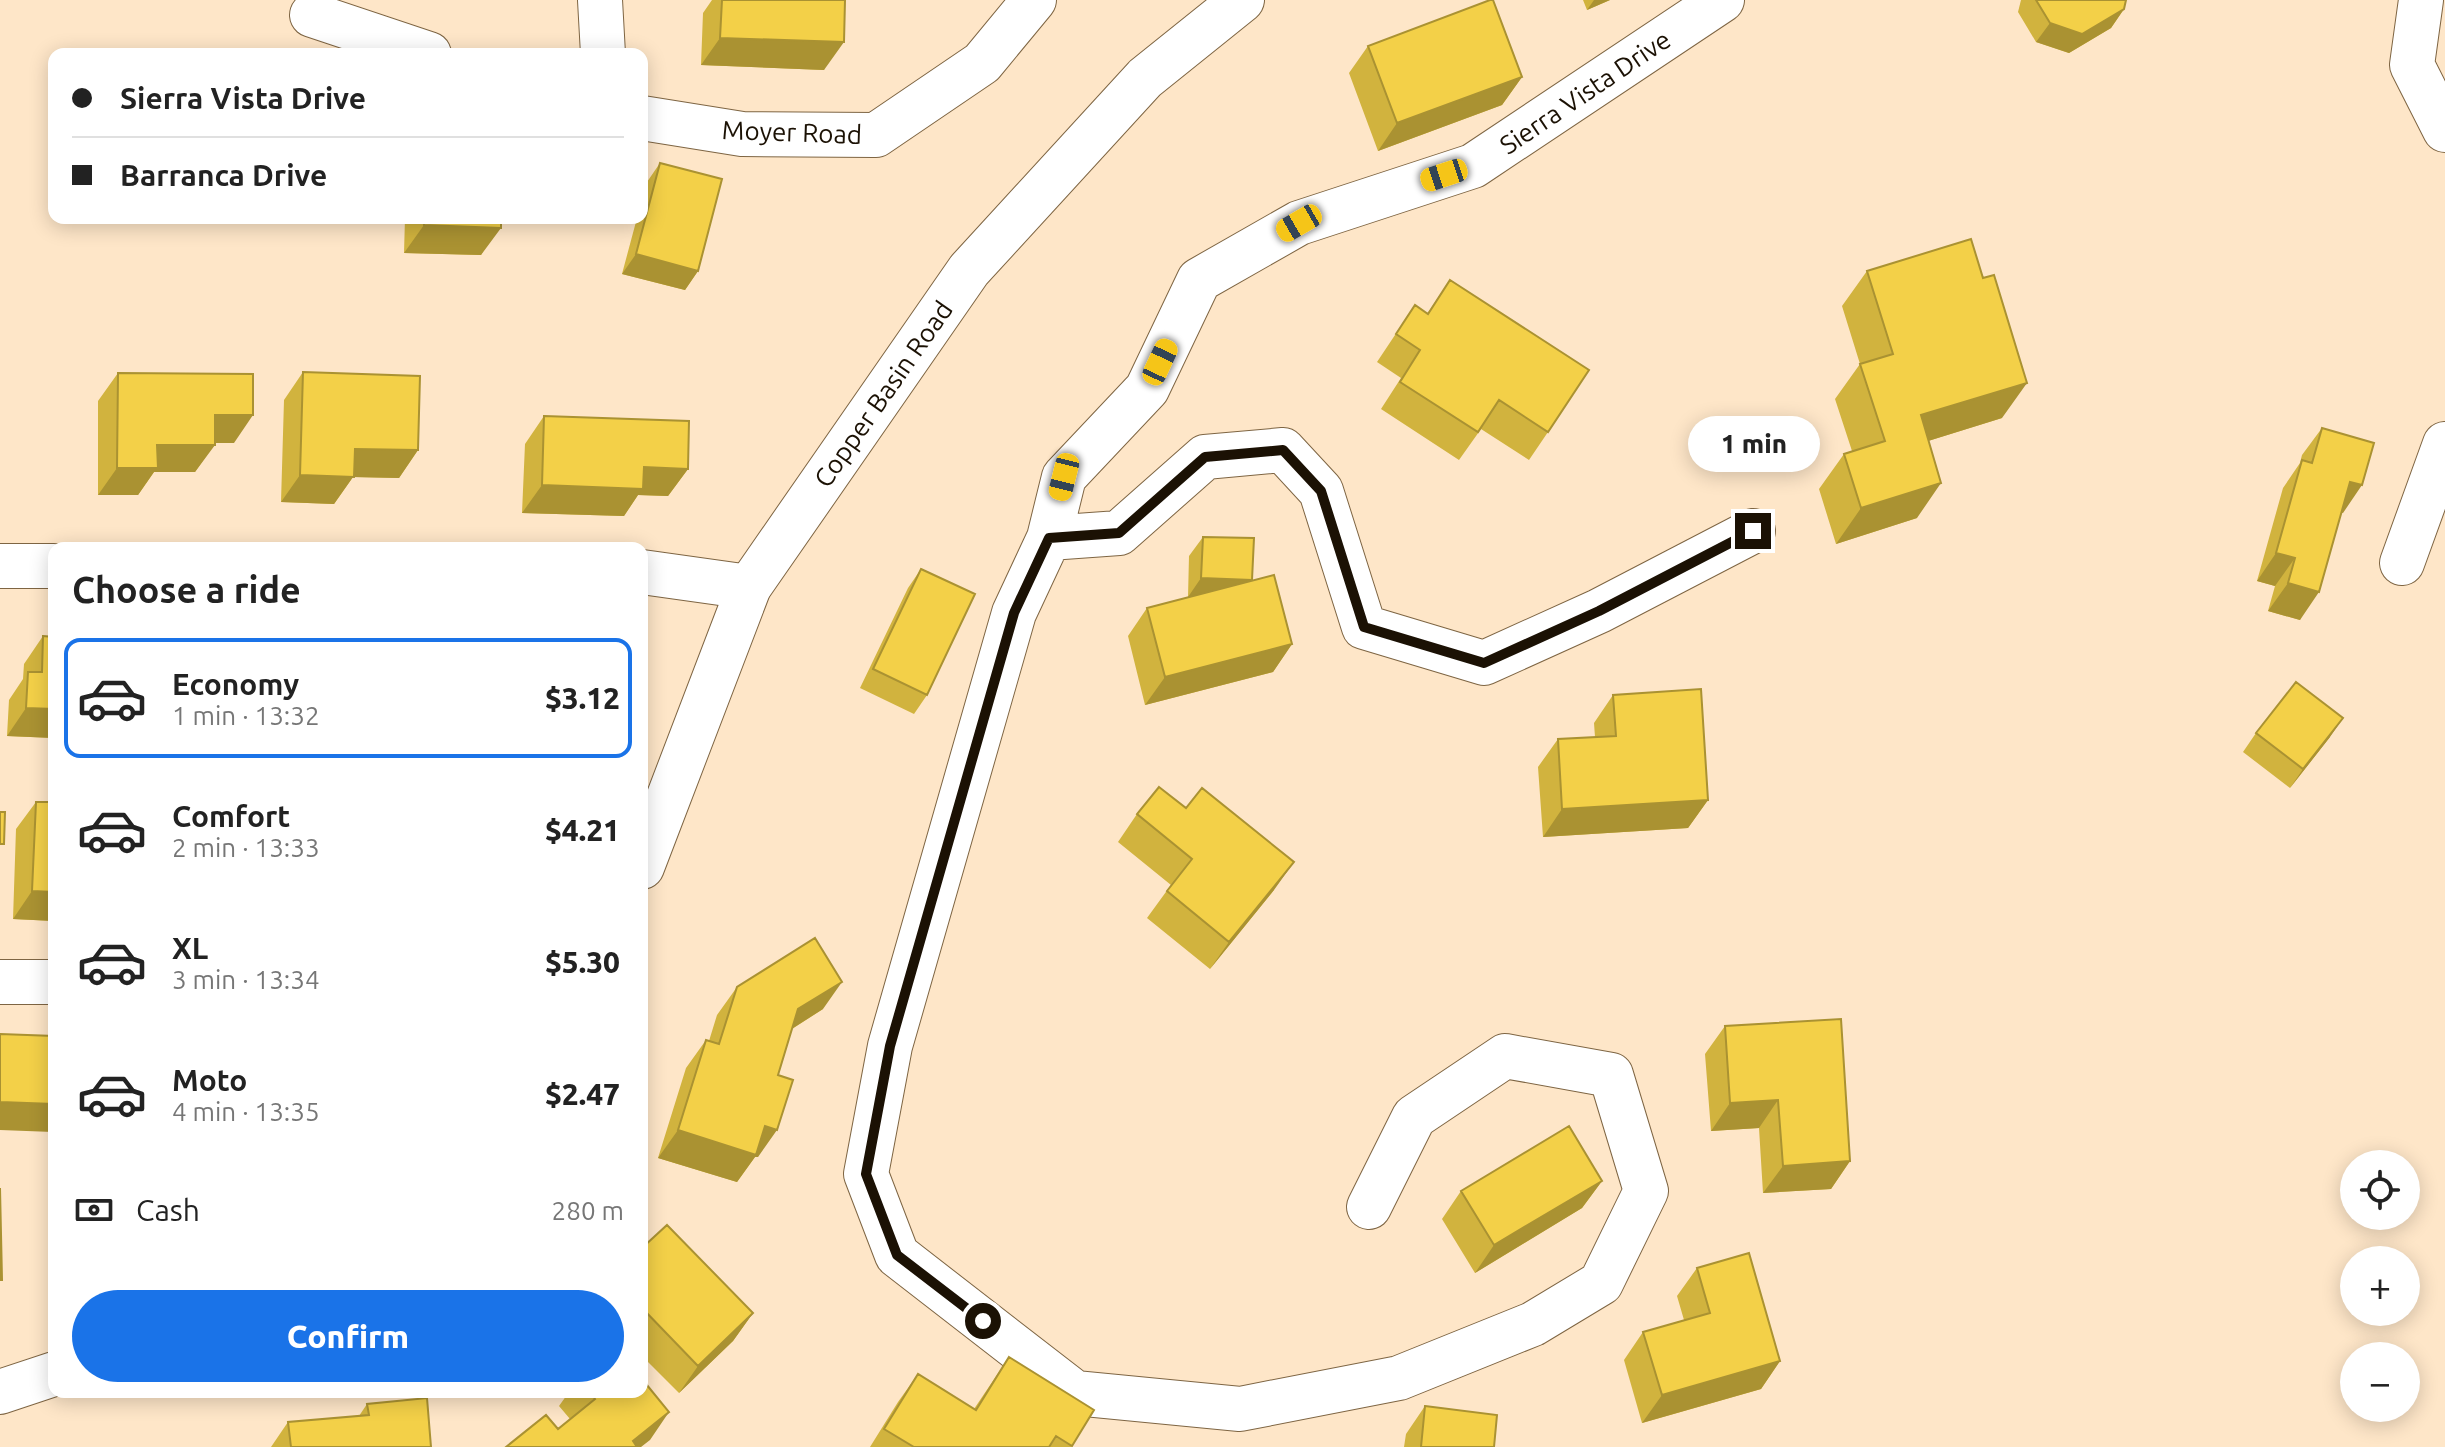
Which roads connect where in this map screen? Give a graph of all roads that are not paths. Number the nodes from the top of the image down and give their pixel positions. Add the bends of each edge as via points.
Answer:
1 (600, 0) edge
2 (1034, 0) edge
3 (1242, 0) edge
4 (1722, 0) edge
5 (2421, 0) edge
6 (312, 15) dead end
7 (411, 48) edge
8 (603, 48) edge
9 (648, 119) edge
10 (2445, 130) edge
11 (2445, 444) edge
12 (1753, 531) dead end
13 (1049, 538) junction
14 (2402, 563) dead end
15 (0, 566) edge
16 (48, 566) edge
17 (648, 573) edge
18 (749, 587) junction
19 (648, 851) edge
20 (0, 982) edge
21 (48, 982) edge
22 (1369, 1207) dead end
23 (48, 1376) edge
24 (0, 1392) edge

1 - 8 street
2 - 9 street, Moyer Road via 982,63 876,135 742,134
3 - 18 street, Copper Basin Road via 1145,78 969,270
4 - 13 street, Sierra Vista Drive via 1473,166 1299,223 1199,280 1147,389 1064,477
5 - 10 street via 2412,65
6 - 7 street
11 - 14 street
12 - 13 street via 1484,663 1364,627 1321,491 1283,450 1205,457 1119,533
13 - 22 street, Sierra Vista Drive via 1014,613 890,1046 866,1174 897,1255 1075,1393 1240,1409 1399,1378 1533,1324 1601,1283 1646,1191 1611,1075 1505,1056 1414,1117
15 - 16 street
17 - 18 street
18 - 19 street, Copper Basin Road
20 - 21 street
23 - 24 street

